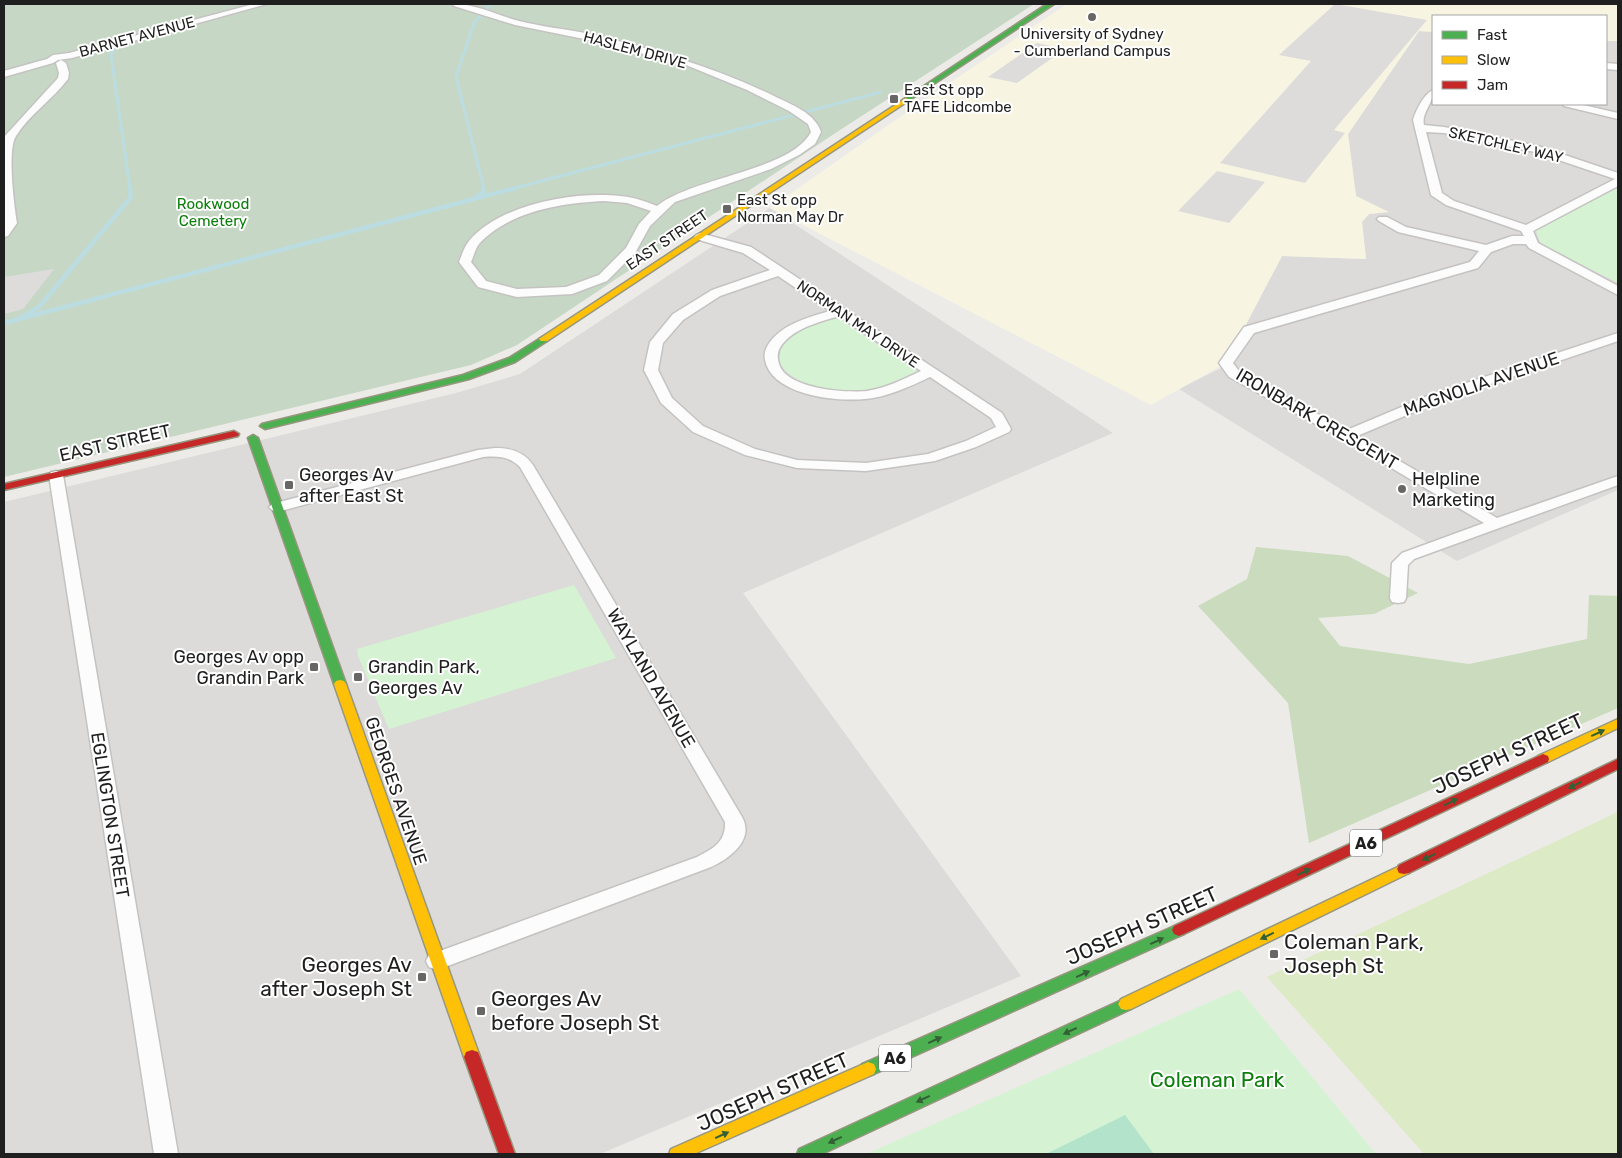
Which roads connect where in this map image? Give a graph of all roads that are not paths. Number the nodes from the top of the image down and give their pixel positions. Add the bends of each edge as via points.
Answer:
1 (263, 4) edge
2 (457, 4) edge
3 (1051, 4) edge
4 (60, 60) junction
5 (4, 74) edge
6 (1432, 95) edge
7 (1572, 105) edge
8 (1618, 116) edge
9 (1420, 128) junction
10 (1618, 177) edge
11 (1618, 182) edge
12 (659, 210) junction
13 (1383, 219) dead end
14 (4, 234) edge
15 (1529, 235) junction
16 (700, 237) junction
17 (1487, 249) junction
18 (779, 271) junction
19 (1618, 291) edge
20 (840, 312) junction
21 (1618, 337) edge
22 (931, 372) junction
23 (1346, 435) junction
24 (253, 438) junction
25 (56, 475) junction
26 (1618, 480) edge
27 (4, 487) edge
28 (277, 506) junction
29 (1496, 524) junction
30 (1398, 598) dead end
31 (1618, 723) edge
32 (1618, 764) edge
33 (437, 961) junction
34 (166, 1154) edge
35 (506, 1154) edge
36 (677, 1154) edge
37 (805, 1154) edge

1 - 4 street, BARNET AVENUE
2 - 12 street, HASLEM DRIVE via 518,23 590,37 689,64 750,88 793,109 812,123 816,132 811,142 795,153 766,167 671,200
3 - 16 main road, EAST STREET
4 - 5 street, BARNET AVENUE
4 - 14 street via 63,79 10,136 7,194 11,223
6 - 9 street via 1420,113
7 - 8 street
9 - 10 street, SKETCHLEY WAY via 1538,149
9 - 15 street via 1437,195
11 - 15 street
12 - 12 street via 621,199 556,202 518,214 494,227 474,243 465,262 482,284 517,293 568,291 603,278 631,250 646,224
13 - 17 street via 1402,230
15 - 17 street, IRONBARK CRESCENT
15 - 19 street via 1533,245
16 - 18 street, NORMAN MAY DRIVE via 747,250
16 - 24 main road, EAST STREET via 498,367 260,424 265,431
17 - 23 street, IRONBARK CRESCENT via 1474,265 1249,330 1226,363 1234,374
18 - 20 street, NORMAN MAY DRIVE
18 - 22 street, NORMAN MAY DRIVE via 716,293 678,317 657,342 651,370 666,400 698,429 750,452 797,464 866,467 930,458 1004,429 998,416
20 - 22 street, NORMAN MAY DRIVE
20 - 22 street via 786,333 770,353 771,364 778,374 796,386 839,396 867,395
21 - 23 street, MAGNOLIA AVENUE via 1435,398
23 - 29 street, IRONBARK CRESCENT
24 - 25 main road, EAST STREET via 239,438 238,429
24 - 28 main road, GEORGES AVENUE
25 - 27 main road, EAST STREET
25 - 34 street, EGLINGTON STREET
26 - 29 street
28 - 33 main road, GEORGES AVENUE
28 - 33 street, WAYLAND AVENUE via 483,453 515,455 526,465 735,822 736,833 732,842 714,857
29 - 30 street via 1408,556 1400,563
36 -> 31 main road, JOSEPH STREET / A6 via 1210,916
32 -> 37 main road, A6 via 1155,991
33 - 35 main road, GEORGES AVENUE

